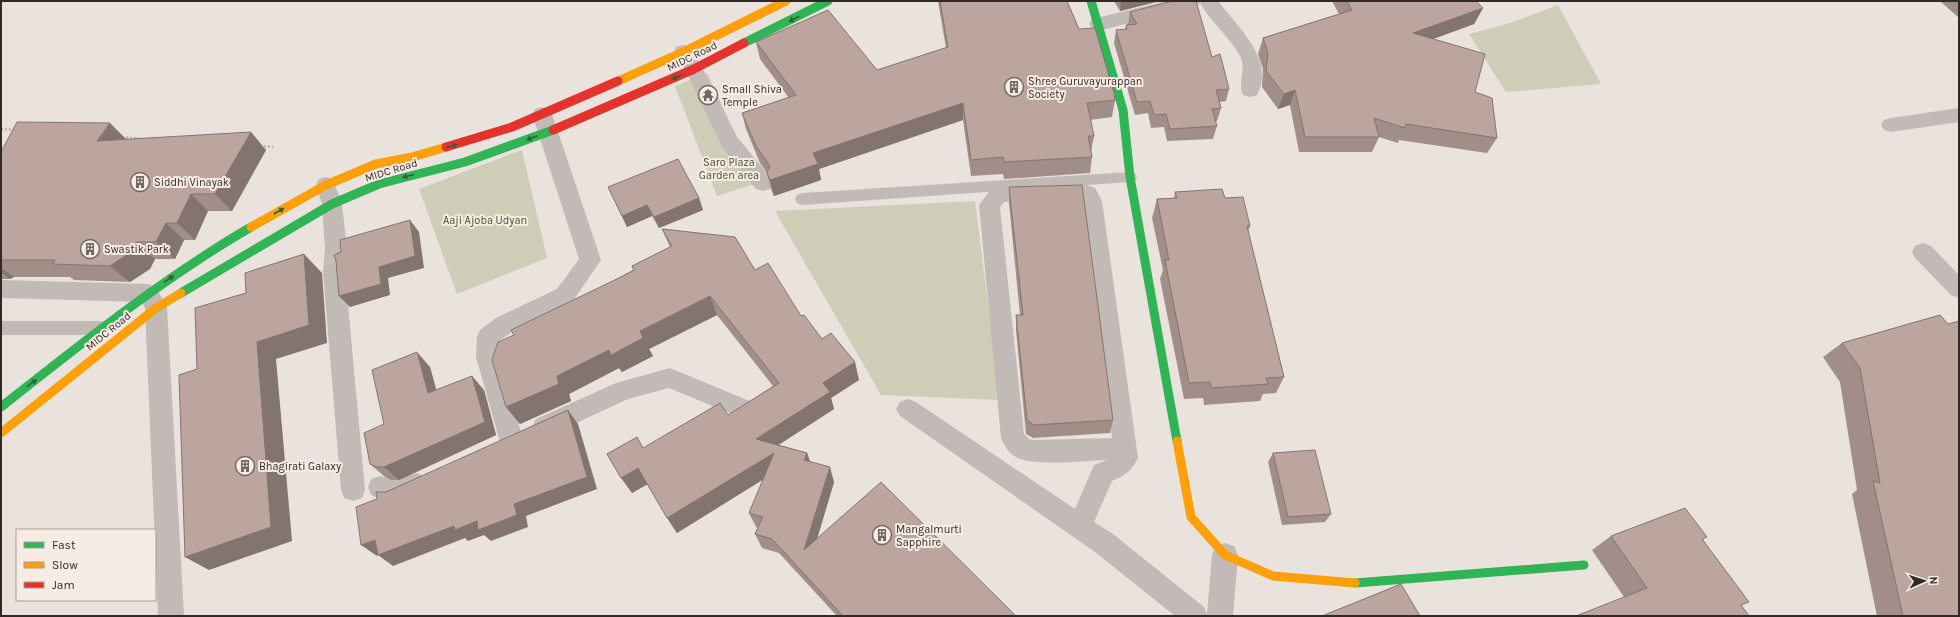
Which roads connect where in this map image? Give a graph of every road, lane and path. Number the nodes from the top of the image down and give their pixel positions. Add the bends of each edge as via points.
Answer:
1 (786, 1) edge
2 (828, 1) edge
3 (1091, 1) edge
4 (1111, 1) edge
5 (1192, 1) edge
6 (1208, 1) edge
7 (1122, 18) junction
8 (1098, 24) junction
9 (683, 52) junction
10 (694, 69) junction
11 (1250, 90) dead end
12 (1959, 115) edge
13 (545, 123) junction
14 (1891, 125) dead end
15 (1, 129) edge
16 (21, 130) edge
17 (116, 137) dead end
18 (147, 139) edge
19 (257, 146) dead end
20 (273, 147) dead end
21 (1130, 177) junction
22 (763, 183) dead end
23 (329, 195) junction
24 (802, 199) dead end
25 (336, 249) tunnel mouth
26 (1923, 252) dead end
27 (334, 272) tunnel mouth
28 (1, 289) edge
29 (1959, 289) edge
30 (152, 300) junction
31 (1, 328) edge
32 (101, 328) junction
33 (117, 339) junction
34 (1, 407) edge
35 (744, 409) edge
36 (908, 409) dead end
37 (1, 433) edge
38 (512, 442) junction
39 (1125, 449) junction
40 (491, 451) edge
41 (435, 476) edge
42 (380, 487) edge
43 (353, 490) dead end
44 (1080, 526) junction
45 (1225, 556) junction
46 (1584, 565) dead end
47 (171, 616) edge
48 (1195, 616) edge
49 (1220, 616) edge

1 - 9 street
2 -> 10 street, MIDC Road
3 - 8 street
4 - 7 street
5 - 7 street
6 - 11 street via 1252,61
7 - 8 street
8 - 21 street via 1123,110
9 - 10 street
9 - 13 street
10 -> 13 street, MIDC Road
10 - 22 street via 729,142
12 - 14 street
13 -> 23 street, MIDC Road via 466,162
23 -> 13 street via 376,164 412,157 512,127
13 - 38 street via 590,260 565,295 504,325 488,337 487,357
15 - 16 path
17 - 18 path
19 - 20 path
21 - 24 lane
21 - 45 street via 1191,517
23 - 25 street
23 - 30 street, MIDC Road
30 -> 23 street via 217,246
26 - 29 street
27 - 43 street
28 - 30 street
30 - 32 street
30 - 33 street, MIDC Road
30 - 47 street
31 - 32 lane
32 - 33 lane
34 -> 32 street
33 - 37 street, MIDC Road
35 - 38 street via 670,378 624,390
36 - 44 street
38 - 40 street
39 - 39 street via 1092,201 1088,194 1081,191 999,194 989,206 1013,438 1022,448 1034,451
39 - 44 street via 1126,458 1116,468 1103,472
41 - 42 street via 400,492 388,492
44 - 48 street
45 - 46 street via 1273,576 1354,583
45 - 49 street

